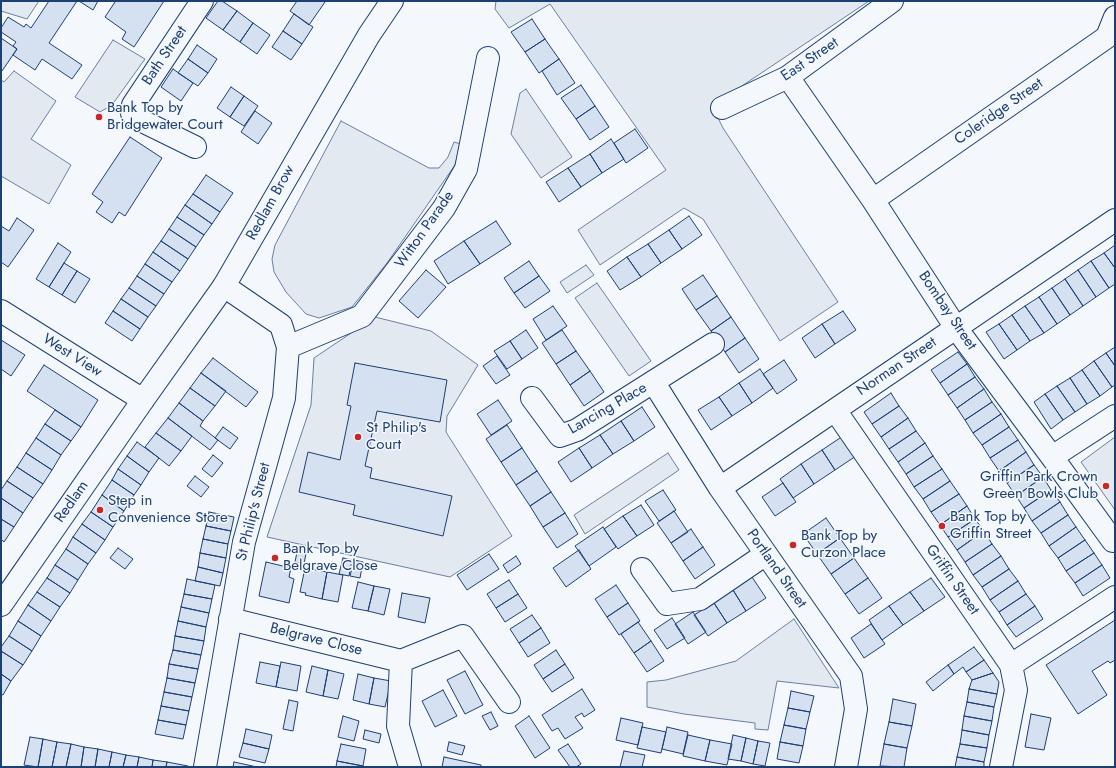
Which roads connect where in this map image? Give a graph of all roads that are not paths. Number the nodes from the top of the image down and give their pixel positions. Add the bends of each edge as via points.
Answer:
1 (202, 1) edge
2 (392, 1) edge
3 (892, 1) edge
4 (1112, 34) edge
5 (488, 58) dead end
6 (788, 76) junction
7 (722, 108) dead end
8 (195, 147) dead end
9 (874, 200) junction
10 (1115, 220) edge
11 (224, 286) junction
12 (1, 311) edge
13 (956, 328) junction
14 (713, 344) dead end
15 (288, 347) junction
16 (654, 382) junction
17 (532, 398) dead end
18 (143, 400) junction
19 (835, 410) junction
20 (1115, 416) edge
21 (1052, 457) junction
22 (720, 488) junction
23 (1113, 541) dead end
24 (766, 554) junction
25 (642, 569) dead end
26 (1115, 597) edge
27 (1, 604) edge
28 (230, 619) junction
29 (401, 661) junction
30 (1011, 665) junction
31 (509, 702) dead end
32 (205, 767) edge
33 (410, 767) edge
34 (846, 767) edge
35 (1002, 767) edge

1 - 8 street, Bath Street via 133,104 132,112 138,119
2 - 11 street, Redlam Brow via 369,35
3 - 6 street, East Street
4 - 9 street, Coleridge Street
5 - 15 street, Witton Parade via 466,169 444,208 362,316
6 - 7 street, East Street
6 - 9 street, Bombay Street
9 - 13 street, Bombay Street
10 - 13 street, Norman Street
11 - 15 street, St Philip's Street via 281,325
11 - 18 street, Redlam Brow
12 - 18 street, West View
13 - 19 street, Norman Street
13 - 21 street, Bombay Street
14 - 16 street
15 - 28 street, St Philip's Street via 284,398 244,542
16 - 17 street, Lancing Place via 577,430 560,436
16 - 22 street, Portland Street
18 - 27 street, Redlam
19 - 22 street, Norman Street
19 - 30 street, Griffin Street
20 - 21 street
21 - 23 street, Bombay Street
22 - 24 street, Portland Street
24 - 25 street via 700,599 667,604
24 - 34 street, Portland Street via 851,676 856,709
26 - 30 street
28 - 29 street, Belgrave Close
28 - 32 street, St Philip's Street
29 - 31 street via 463,636
29 - 33 street via 398,726
30 - 35 street, Griffin Street via 1016,690

